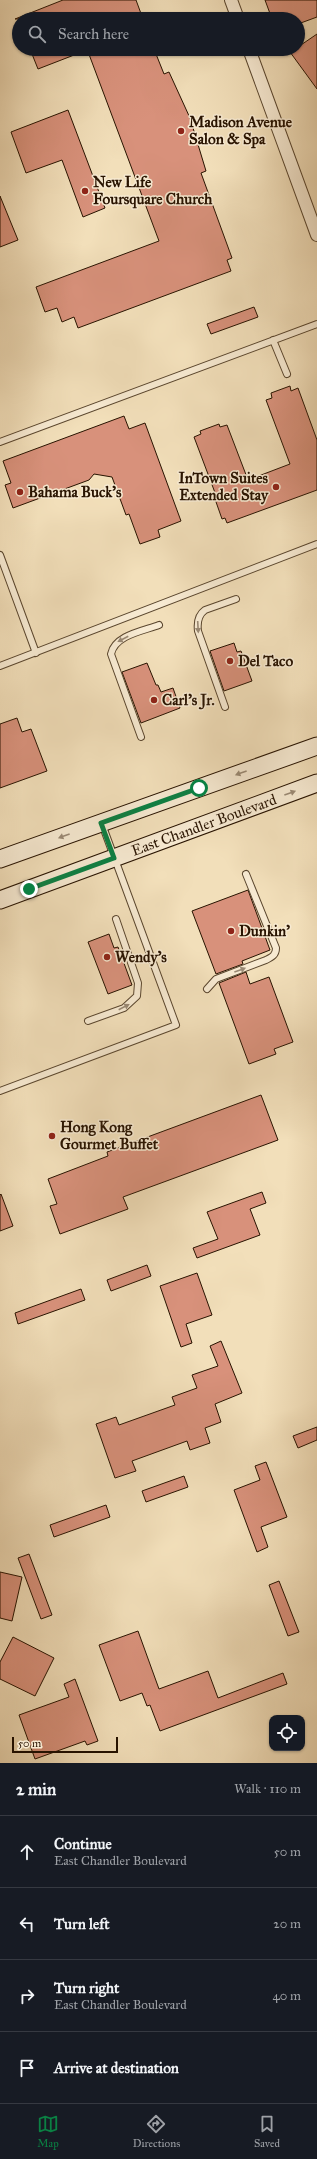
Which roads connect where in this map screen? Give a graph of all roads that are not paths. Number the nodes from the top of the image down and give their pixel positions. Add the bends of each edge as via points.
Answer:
1 (231, 0) edge
2 (235, 12) edge
3 (252, 56) edge
4 (317, 235) edge
5 (317, 324) edge
6 (273, 340) junction
7 (287, 374) dead end
8 (0, 442) edge
9 (317, 544) edge
10 (0, 555) edge
11 (236, 599) dead end
12 (159, 625) dead end
13 (36, 653) junction
14 (0, 666) edge
15 (225, 707) dead end
16 (142, 737) dead end
17 (317, 746) edge
18 (317, 782) edge
19 (101, 823) junction
20 (114, 858) junction
21 (0, 859) edge
22 (246, 874) dead end
23 (0, 900) edge
24 (116, 919) dead end
25 (208, 989) dead end
26 (88, 1021) dead end
27 (0, 1092) edge

1 - 2 street
3 - 4 street
5 - 6 lane
6 - 7 lane
6 - 8 lane
9 - 13 lane
10 - 13 lane
11 -> 15 lane via 201,612 197,623
12 -> 16 lane via 120,640 113,647 111,654
13 - 14 lane
17 -> 19 main road
20 -> 18 main road, East Chandler Boulevard
19 - 20 lane
19 -> 21 main road
20 - 23 main road, East Chandler Boulevard
20 - 27 lane via 176,1025
25 -> 22 lane via 216,979 266,960 276,952
26 -> 24 lane via 124,1008 137,996 138,983

